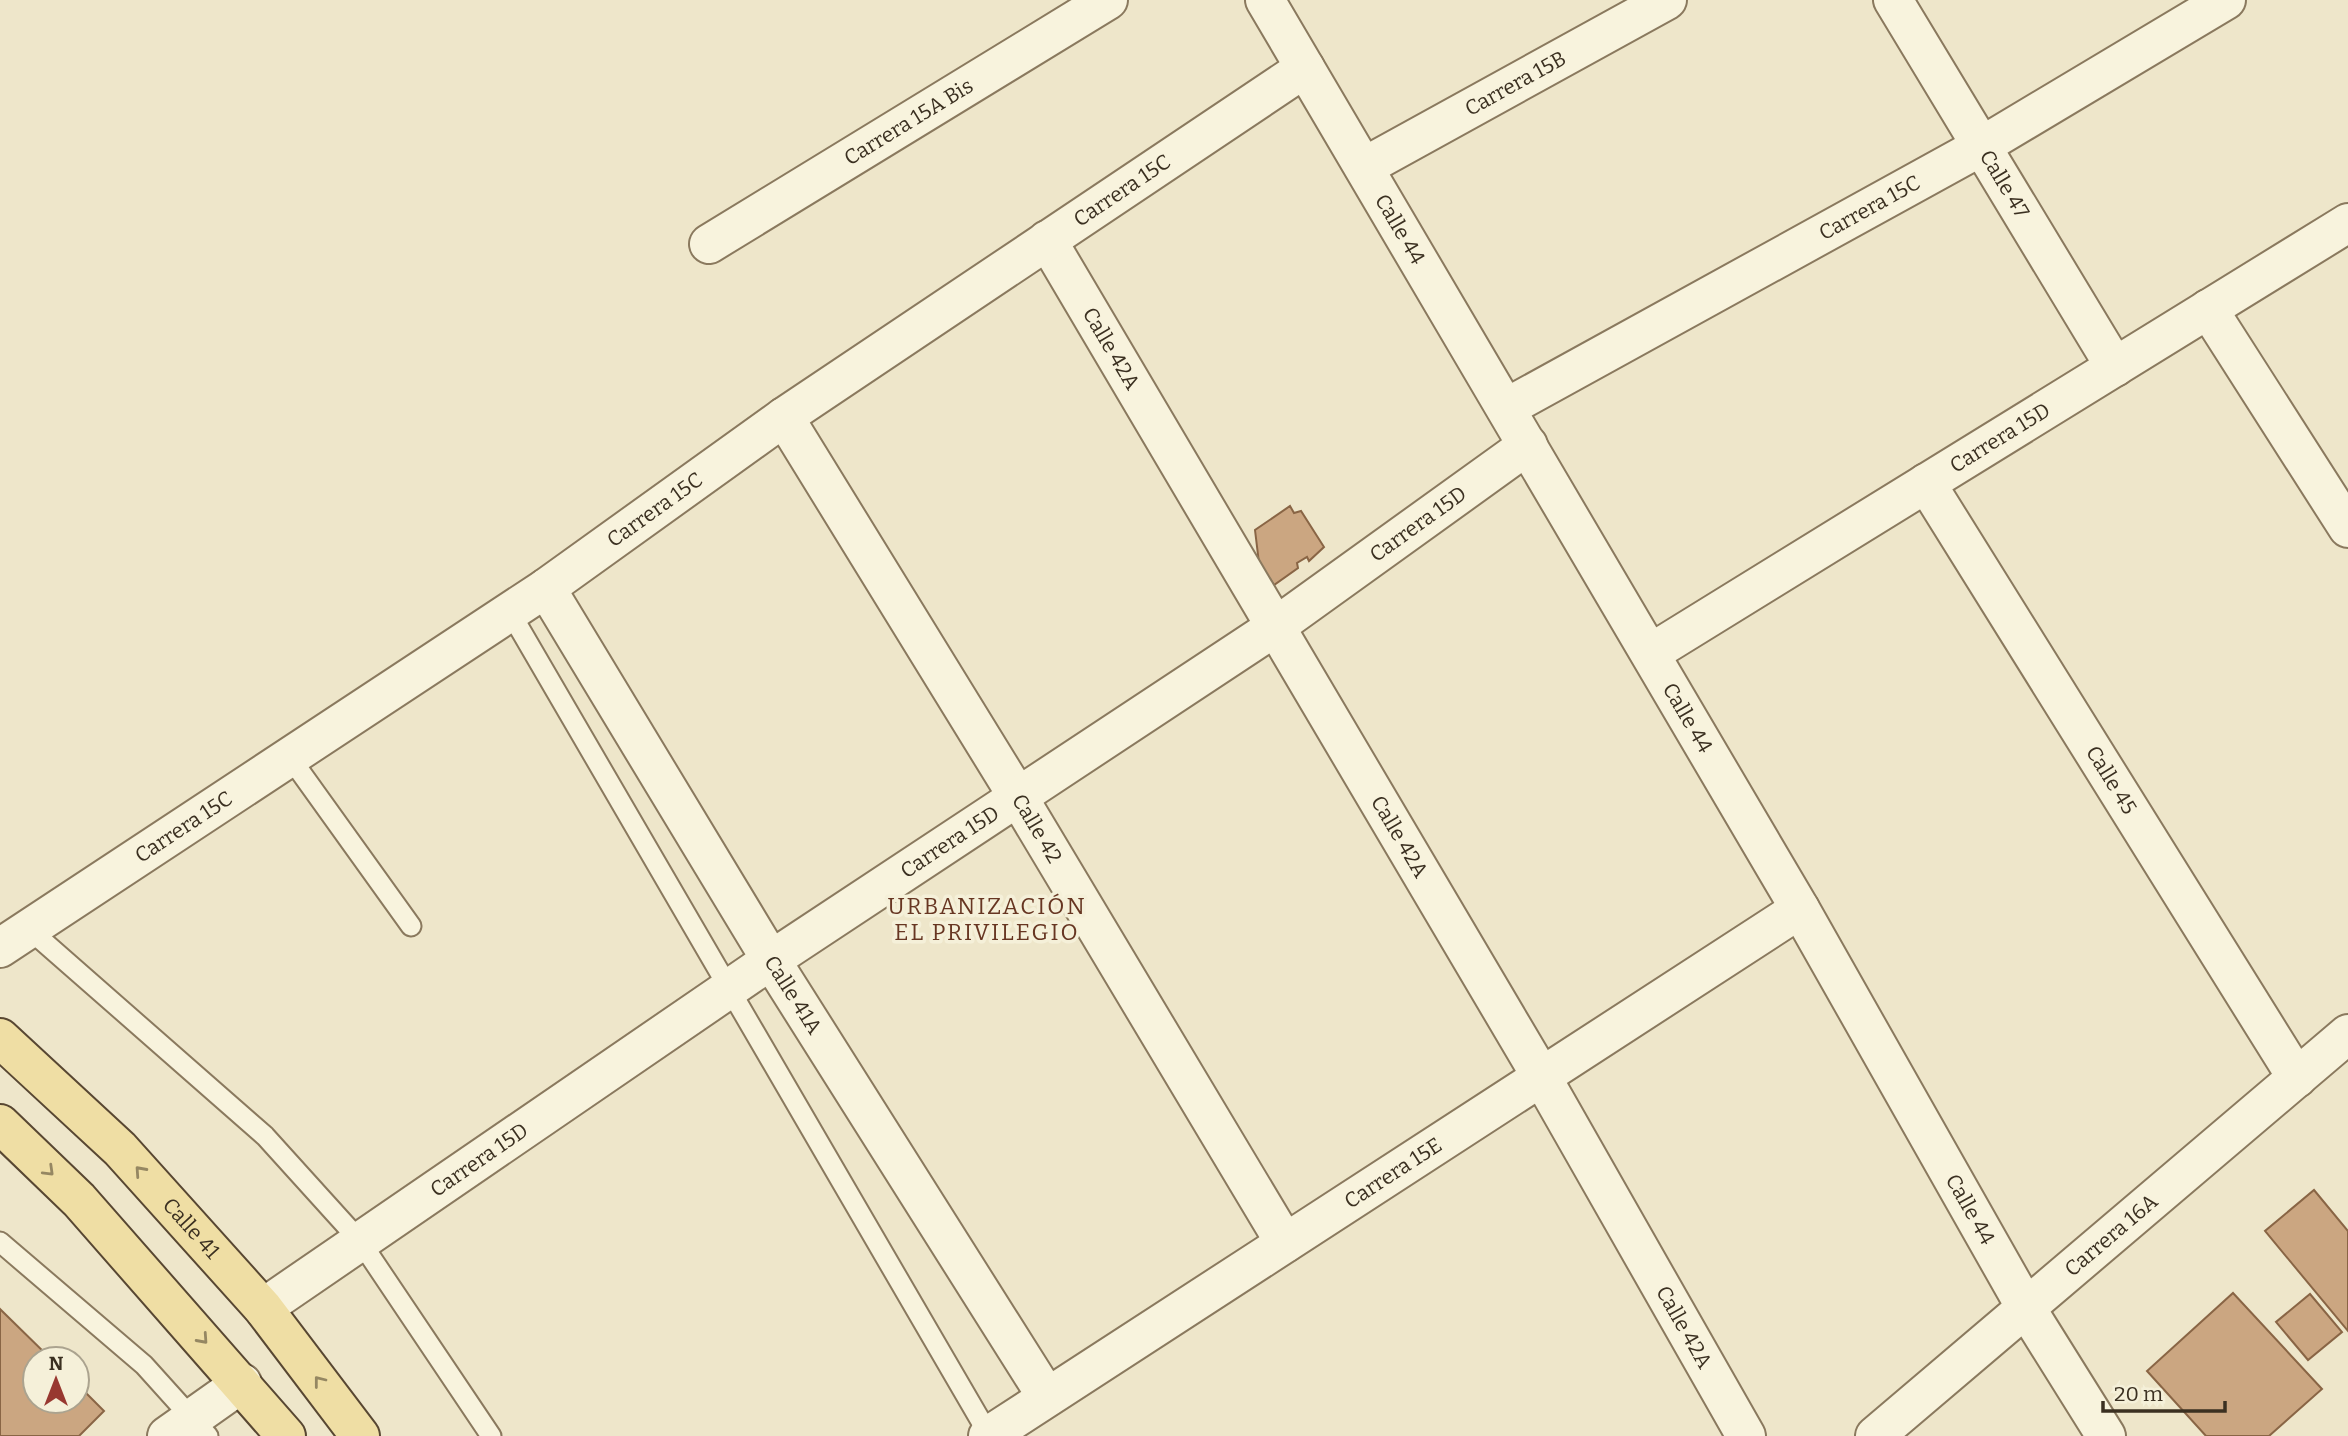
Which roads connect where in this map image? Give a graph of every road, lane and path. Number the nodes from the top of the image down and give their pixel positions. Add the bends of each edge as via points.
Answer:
1 (1108, 0) edge
2 (1265, 0) edge
3 (1667, 0) edge
4 (1893, 0) edge
5 (2226, 0) edge
6 (1305, 68) junction
7 (1980, 147) junction
8 (1364, 167) junction
9 (2348, 223) edge
10 (1047, 240) junction
11 (709, 244) dead end
12 (2208, 309) junction
13 (2115, 367) junction
14 (1506, 408) junction
15 (784, 417) junction
16 (1528, 445) junction
17 (1926, 483) junction
18 (2348, 528) edge
19 (546, 588) junction
20 (510, 612) junction
21 (1275, 627) junction
22 (1651, 653) junction
23 (289, 757) junction
24 (1018, 797) junction
25 (1800, 909) junction
26 (411, 926) dead end
27 (15, 939) edge
28 (771, 960) junction
29 (727, 989) junction
30 (2348, 1034) edge
31 (0, 1038) edge
32 (1541, 1076) junction
33 (2297, 1078) junction
34 (0, 1124) edge
35 (359, 1241) junction
36 (0, 1242) edge
37 (1285, 1243) junction
38 (263, 1308) junction
39 (2026, 1308) junction
40 (242, 1382) junction
41 (1047, 1397) junction
42 (190, 1430) edge
43 (286, 1436) edge
44 (360, 1436) edge
45 (491, 1436) edge
46 (988, 1436) edge
47 (1746, 1436) edge
48 (1875, 1436) edge
49 (2106, 1436) edge

1 - 11 street, Carrera 15A Bis
2 - 6 street, Calle 44
3 - 8 street, Carrera 15B
4 - 7 street, Calle 47
5 - 7 street, Carrera 15C
6 - 8 street, Calle 44
6 - 10 street, Carrera 15C
7 - 13 street, Calle 47
7 - 14 street, Carrera 15C
8 - 14 street, Calle 44
9 - 12 street, Carrera 15D
10 - 15 street, Carrera 15C
10 - 21 street, Calle 42A
12 - 13 street, Carrera 15D
12 - 18 street
13 - 17 street, Carrera 15D
14 - 16 street, Calle 44
15 - 19 street, Carrera 15C
15 - 24 street, Calle 42
16 - 21 street, Carrera 15D
16 - 22 street, Calle 44
17 - 22 street, Carrera 15D
17 - 33 street, Calle 45
19 - 20 street, Carrera 15C
19 - 28 street, Calle 41A
20 - 23 street, Carrera 15C
20 - 29 lane
21 - 24 street, Carrera 15D
21 - 32 street, Calle 42A
22 - 25 street, Calle 44
23 - 26 lane
23 - 27 street, Carrera 15C
24 - 28 street, Carrera 15D
24 - 37 street, Calle 42
25 - 32 street, Carrera 15E
25 - 39 street, Calle 44
27 - 35 lane via 265,1136
28 - 29 street, Carrera 15D
28 - 41 street, Calle 41A
29 - 35 street, Carrera 15D
29 - 46 lane
30 - 33 street, Carrera 16A
38 -> 31 main road, Calle 41 via 120,1149
32 - 37 street, Carrera 15E
32 - 47 street, Calle 42A
33 - 39 street, Carrera 16A
34 -> 40 main road via 79,1200
35 - 38 street, Carrera 15D
35 - 45 lane
36 - 42 lane via 144,1366
37 - 41 street, Carrera 15E
44 -> 38 main road, Calle 41
39 - 48 street, Carrera 16A
39 - 49 street, Calle 44
40 - 42 street
40 - 43 main road
41 - 46 street, Carrera 15E

